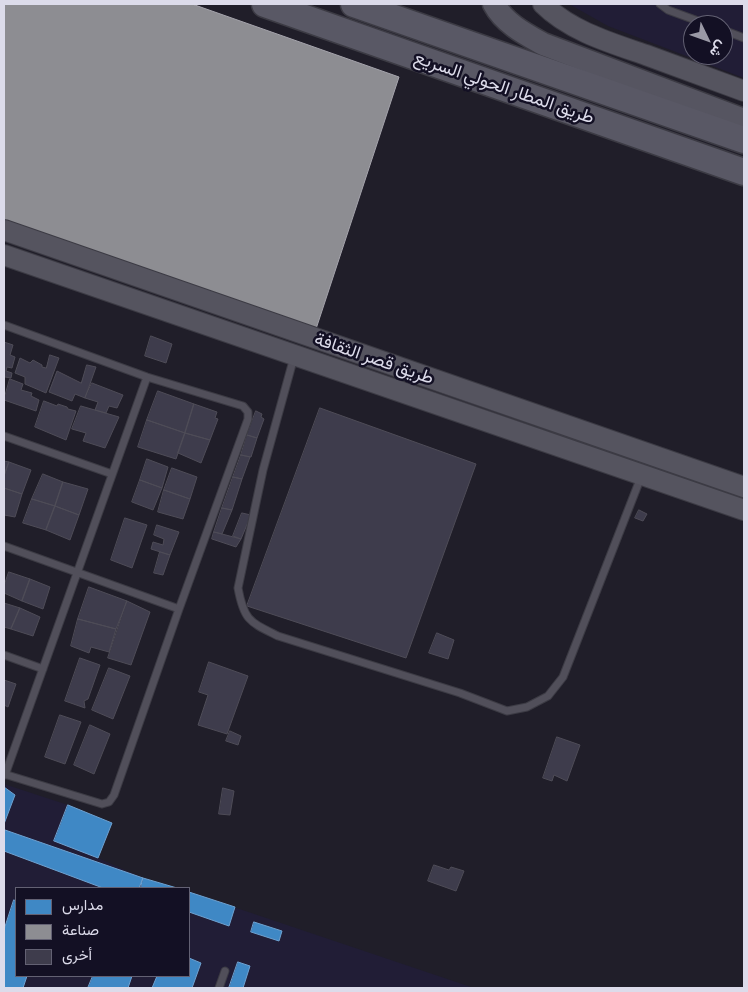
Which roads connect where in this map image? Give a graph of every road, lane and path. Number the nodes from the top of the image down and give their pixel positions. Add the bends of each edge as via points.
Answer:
1 (264, 4) edge
2 (354, 4) edge
3 (494, 4) edge
4 (543, 4) edge
5 (660, 4) edge
6 (683, 15) edge
7 (744, 91) edge
8 (744, 120) edge
9 (744, 140) edge
10 (744, 172) edge
11 (4, 230) edge
12 (4, 255) edge
13 (4, 325) edge
14 (294, 355) junction
15 (146, 377) junction
16 (4, 436) edge
17 (112, 474) junction
18 (642, 475) junction
19 (744, 488) edge
20 (744, 510) edge
21 (4, 546) edge
22 (77, 573) junction
23 (179, 609) junction
24 (4, 655) edge
25 (43, 669) junction
26 (4, 774) edge
27 (225, 971) dead end
28 (219, 988) edge

1 - 10 highway, طريق المطار الحولي السريع
2 - 9 highway, طريق المطار الحولي السريع
3 - 8 main road via 518,30 542,44
4 - 7 street via 579,29 604,40
5 - 6 lane
11 - 19 street, طريق قصر الثقافة
12 - 14 street, طريق قصر الثقافة
13 - 15 lane
14 - 18 street, طريق قصر الثقافة
14 - 18 lane via 263,470 238,588 241,606 251,623 278,636 506,710 527,707 548,696 563,677
15 - 17 lane
15 - 23 lane via 243,406 248,412
16 - 17 lane
17 - 22 lane
18 - 20 street, طريق قصر الثقافة
21 - 22 lane
22 - 23 lane
22 - 25 lane
23 - 26 lane via 109,802 102,804
24 - 25 lane
25 - 26 lane
27 - 28 lane

